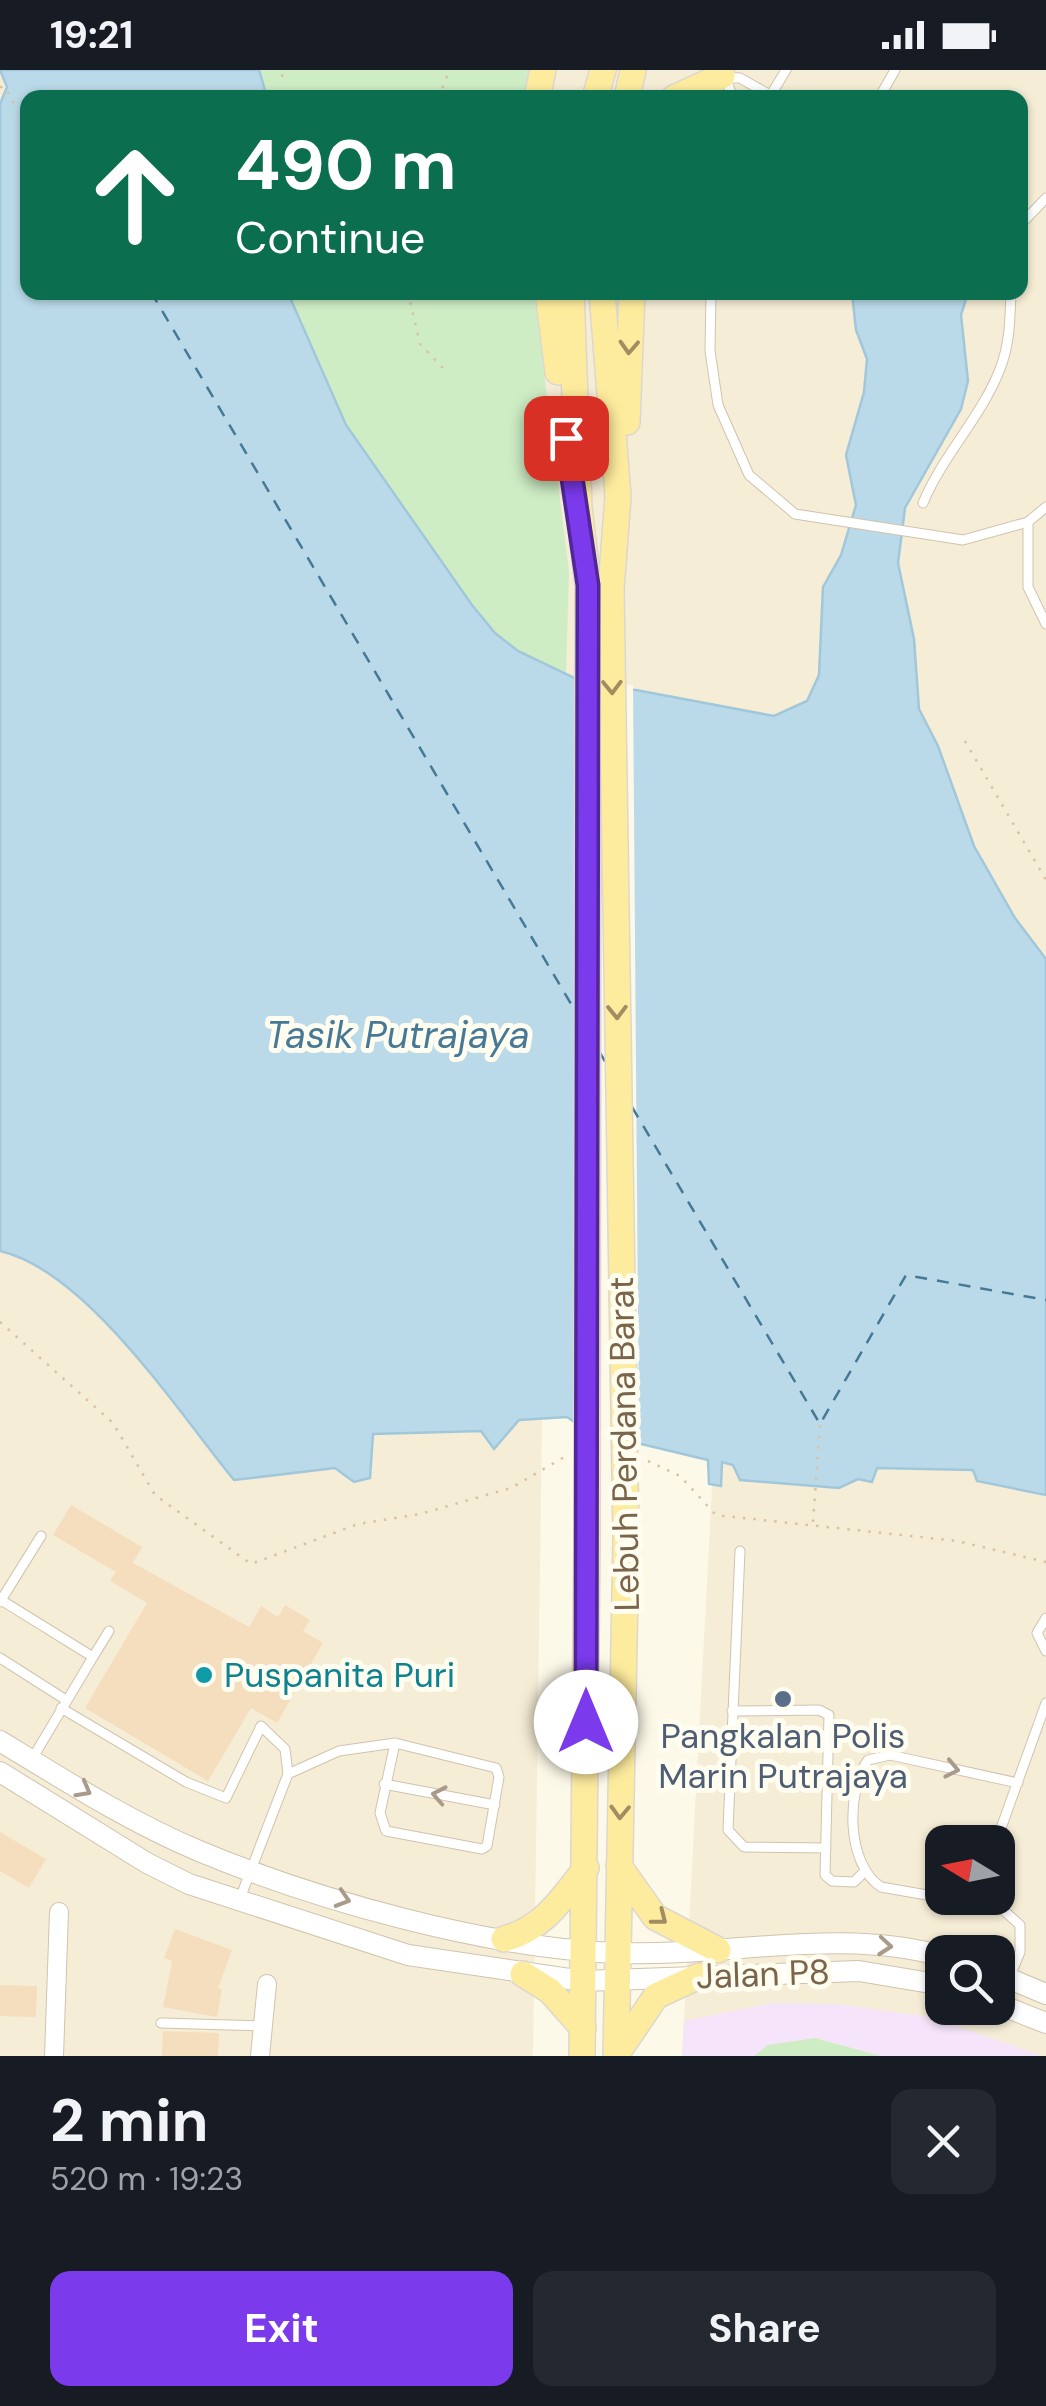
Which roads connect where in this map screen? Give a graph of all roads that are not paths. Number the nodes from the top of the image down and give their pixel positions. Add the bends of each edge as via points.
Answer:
1 (720, 74) edge
2 (689, 90) edge
3 (760, 90) edge
4 (1046, 198) edge
5 (1028, 217) edge
6 (549, 300) edge
7 (571, 300) edge
8 (603, 300) edge
9 (632, 300) edge
10 (711, 300) edge
11 (1012, 300) edge
12 (618, 496) junction
13 (924, 503) dead end
14 (1046, 507) edge
15 (579, 508) junction
16 (1028, 522) junction
17 (599, 587) junction
18 (1046, 624) edge
19 (41, 1536) dead end
20 (740, 1551) dead end
21 (1, 1601) edge
22 (1046, 1618) edge
23 (109, 1630) dead end
24 (1046, 1651) edge
25 (93, 1657) junction
26 (0, 1658) edge
27 (1046, 1703) edge
28 (64, 1704) junction
29 (732, 1711) junction
30 (0, 1740) edge
31 (394, 1743) junction
32 (32, 1760) junction
33 (0, 1772) edge
34 (288, 1774) junction
35 (1018, 1783) junction
36 (384, 1784) junction
37 (494, 1805) junction
38 (1002, 1825) edge
39 (826, 1848) junction
40 (619, 1866) junction
41 (586, 1868) junction
42 (250, 1869) junction
43 (865, 1871) junction
44 (925, 1895) edge
45 (239, 1900) junction
46 (59, 1912) dead end
47 (1009, 1915) edge
48 (504, 1939) junction
49 (583, 1948) junction
50 (718, 1950) junction
51 (1015, 1951) edge
52 (616, 1953) junction
53 (925, 1954) edge
54 (524, 1974) junction
55 (699, 1976) junction
56 (583, 1981) junction
57 (616, 1981) junction
58 (1015, 1981) edge
59 (925, 1982) edge
60 (267, 1984) dead end
61 (1046, 1994) edge
62 (1015, 2010) edge
63 (1046, 2022) edge
64 (161, 2023) dead end
65 (263, 2026) junction
66 (583, 2028) junction
67 (54, 2056) edge
68 (260, 2056) edge
69 (582, 2056) edge
70 (616, 2056) edge

1 - 2 main road
1 - 3 lane
4 - 5 lane
6 - 15 main road
7 - 15 main road, Lebuh Perdana Barat
8 - 12 main road, Lebuh Perdana Barat
9 -> 12 main road via 628,438
10 - 16 lane via 718,404 750,475 795,514 963,540
11 - 13 lane via 1000,370
12 - 17 main road, Lebuh Perdana Barat
14 - 16 lane
15 - 17 main road, Lebuh Perdana Barat
16 - 18 lane via 1028,587
17 -> 40 main road, Lebuh Perdana Barat, bridge via 626,1540
17 - 41 main road, Lebuh Perdana Barat, bridge
19 - 21 lane
20 - 29 lane
21 - 25 lane
22 - 24 lane via 1038,1633
23 - 25 lane
25 - 28 lane
26 - 28 lane
27 - 35 lane
28 - 32 lane
28 - 34 lane via 186,1782 226,1798 260,1726 285,1750
29 - 39 lane via 728,1830 734,1841 744,1847
29 - 39 lane via 829,1714
30 - 32 street, Jalan P8
31 - 34 lane via 338,1752
31 - 36 lane
31 - 37 lane via 496,1768
32 -> 42 street, Jalan P8 via 197,1850
33 - 45 street, Jalan P8 via 146,1864
34 - 42 lane
35 - 38 lane
43 -> 35 lane via 854,1836 856,1785 868,1760 890,1755
37 -> 36 lane
36 - 37 lane via 380,1813 386,1831 482,1849
39 - 43 lane via 825,1874 832,1881 854,1882
40 -> 50 main road via 655,1917
40 - 52 main road, Lebuh Perdana Barat
41 - 48 main road via 544,1918
41 - 49 main road, Lebuh Perdana Barat
42 - 45 lane
42 -> 48 street, Jalan P8 via 422,1922
43 - 44 lane via 881,1887
45 - 54 street, Jalan P8 via 408,1955
46 - 67 street
47 - 51 lane via 1020,1925
48 - 49 street, Jalan P8
49 - 52 street, Jalan P8
49 - 56 main road, Lebuh Perdana Barat
50 - 52 street, Jalan P8
50 -> 53 street, Jalan P8 via 860,1944
52 - 57 main road, Lebuh Perdana Barat
54 - 56 street, Jalan P8
54 - 66 main road via 550,1991
55 - 57 street, Jalan P8
55 - 59 street, Jalan P8 via 859,1971
55 - 70 main road via 656,1996
56 - 57 street, Jalan P8
56 - 66 main road, Lebuh Perdana Barat
57 - 70 main road, Lebuh Perdana Barat
58 - 61 street
60 - 65 street
62 - 63 street
64 - 65 lane
65 - 68 street
66 - 69 main road, Lebuh Perdana Barat

